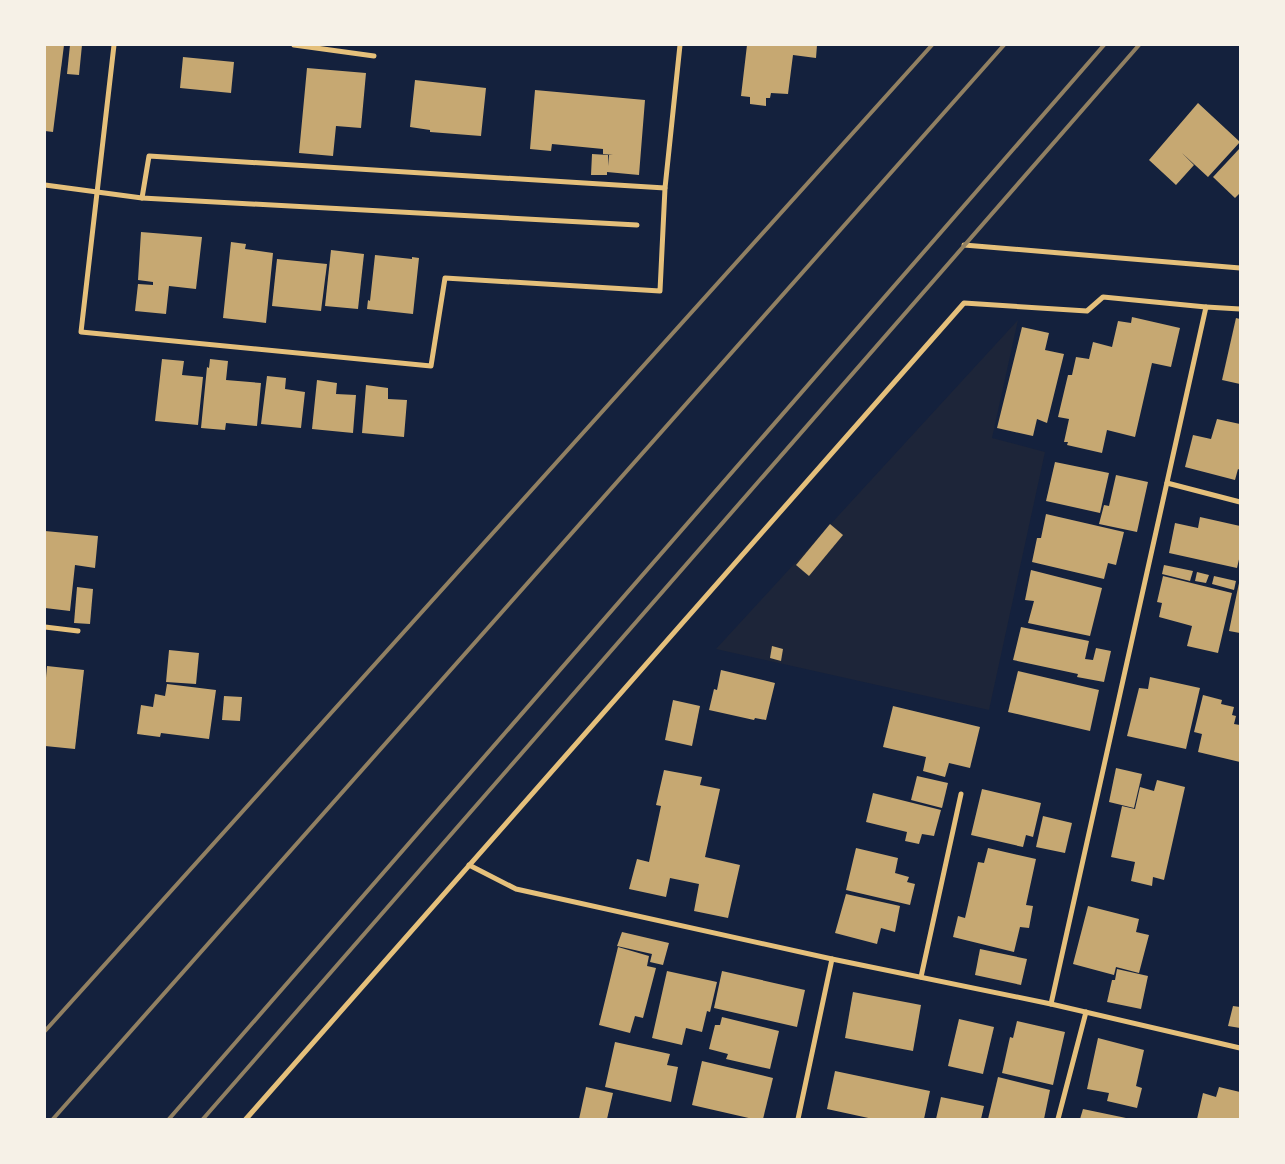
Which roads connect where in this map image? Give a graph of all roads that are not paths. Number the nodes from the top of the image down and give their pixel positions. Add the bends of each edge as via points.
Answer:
1 (114, 45) edge
2 (294, 45) edge
3 (680, 45) edge
4 (374, 56) dead end
5 (45, 185) edge
6 (665, 188) junction
7 (96, 192) junction
8 (142, 198) junction
9 (637, 225) dead end
10 (964, 245) dead end
11 (1240, 268) edge
12 (1206, 307) junction
13 (1240, 309) edge
14 (1167, 483) junction
15 (1240, 502) edge
16 (45, 628) edge
17 (78, 631) dead end
18 (961, 794) dead end
19 (469, 865) junction
20 (832, 959) junction
21 (921, 977) junction
22 (1051, 1004) junction
23 (1086, 1012) junction
24 (1240, 1048) edge
25 (246, 1119) edge
26 (798, 1119) edge
27 (1058, 1119) edge

1 - 7 street
2 - 4 street
3 - 6 street
5 - 7 street
6 - 7 street via 660,291 445,278 431,366 81,332
6 - 8 street via 149,156
7 - 8 street
8 - 9 street
10 - 11 street
12 - 13 street
12 - 14 street
12 - 19 street via 1103,297 1087,311 964,303
14 - 15 street
14 - 22 street
16 - 17 street
18 - 21 street
19 - 20 street via 516,889
19 - 25 street
20 - 21 street
20 - 26 street
21 - 22 street
22 - 23 street
23 - 24 street
23 - 27 street

